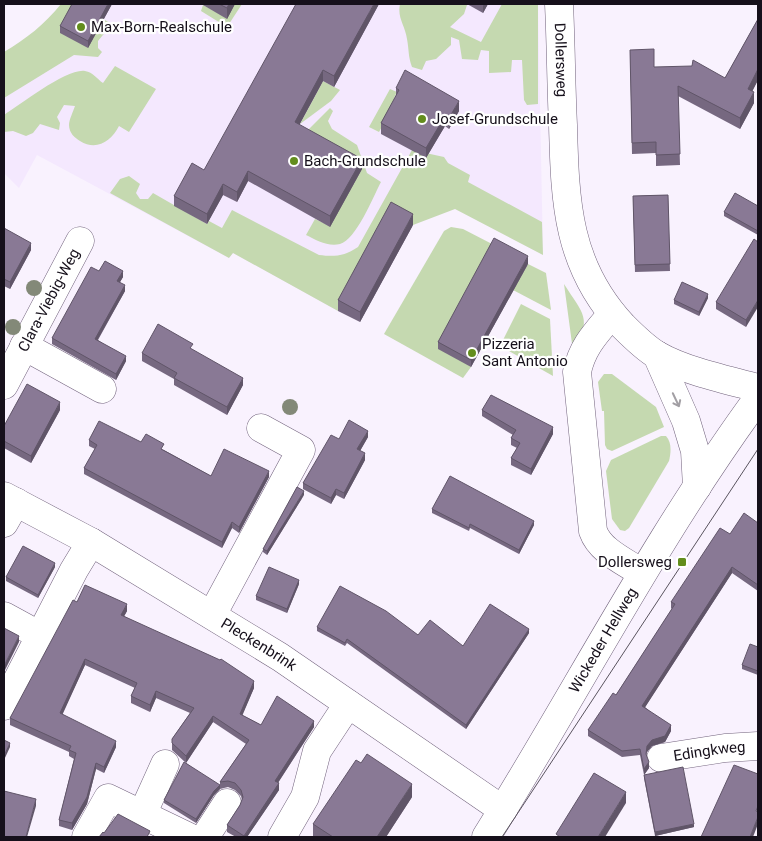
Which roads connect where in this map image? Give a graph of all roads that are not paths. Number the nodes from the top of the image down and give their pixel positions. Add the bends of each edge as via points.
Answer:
1 (560, 4) edge
2 (80, 240) dead end
3 (612, 314) junction
4 (24, 346) junction
5 (657, 355) junction
6 (4, 385) edge
7 (758, 388) edge
8 (102, 389) dead end
9 (758, 398) edge
10 (261, 428) dead end
11 (697, 487) junction
12 (8, 507) edge
13 (91, 542) junction
14 (642, 573) junction
15 (212, 615) junction
16 (348, 704) junction
17 (4, 706) edge
18 (758, 746) edge
19 (660, 758) dead end
20 (164, 764) dead end
21 (227, 803) dead end
22 (504, 810) junction
23 (142, 815) junction
24 (86, 837) edge
25 (189, 837) edge
26 (205, 837) edge
27 (282, 837) edge
28 (486, 837) edge

1 - 3 main road, Dollersweg via 564,193 570,230 592,287
2 - 4 main road, Clara-Viebig-Weg
3 - 5 main road, Dollersweg
3 - 14 main road via 587,344 580,359 578,372 585,467 596,539 602,547
4 - 6 main road, Clara-Viebig-Weg
4 - 8 main road
5 - 7 main road, Dollersweg via 716,377
5 -> 11 main road, Dollersweg via 686,421 695,451
9 - 11 main road, Wickeder Hellweg
10 - 15 main road via 301,450
11 - 14 main road, Wickeder Hellweg
12 - 13 main road, Pleckenbrink
13 - 15 main road, Pleckenbrink
13 - 17 main road
14 - 22 main road, Wickeder Hellweg
15 - 16 main road, Pleckenbrink
16 - 22 main road, Pleckenbrink
16 - 27 main road via 317,751 305,797
18 - 19 main road, Edingkweg
20 - 23 main road
21 - 26 main road
22 - 28 main road, Wickeder Hellweg
23 - 24 main road via 108,798
23 - 25 main road

